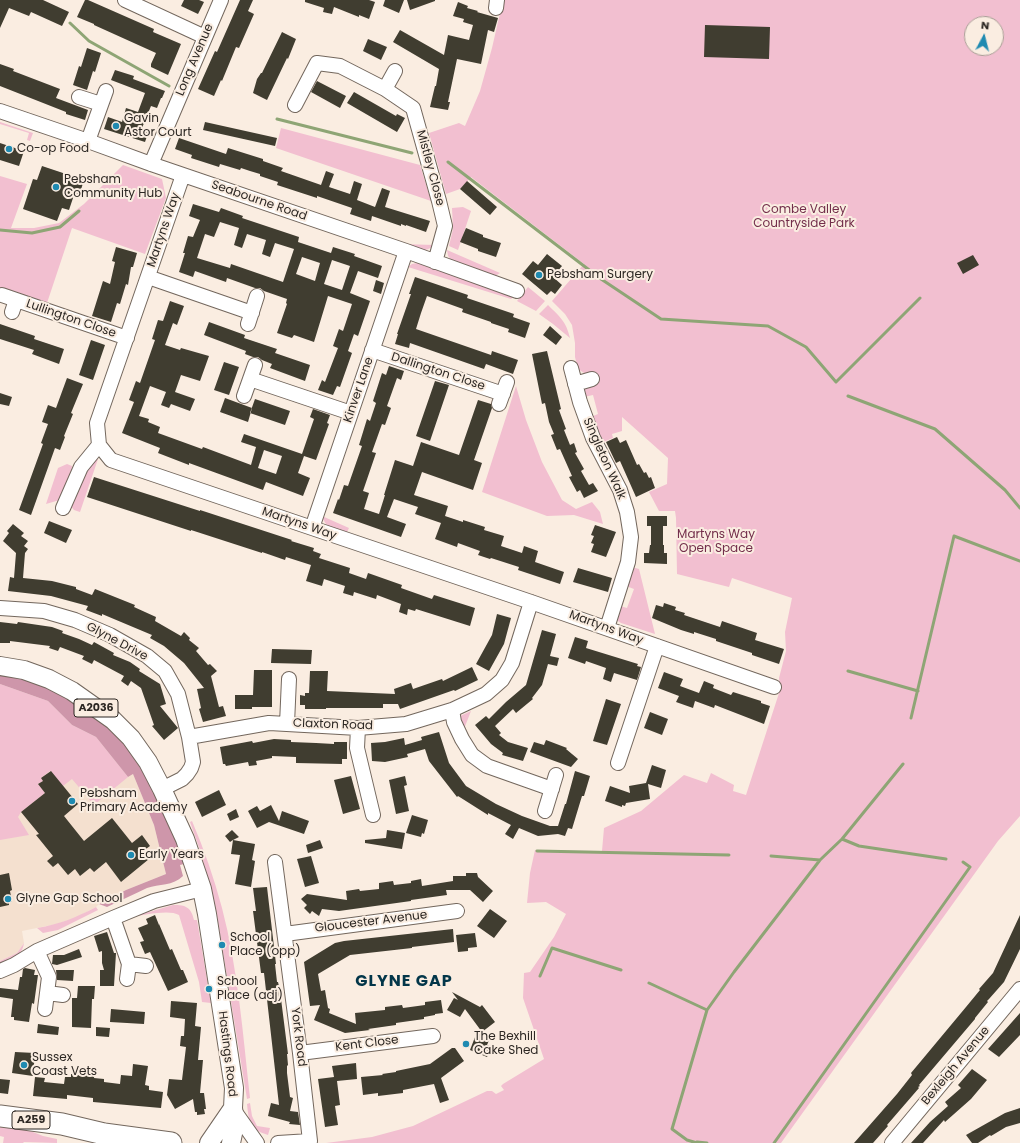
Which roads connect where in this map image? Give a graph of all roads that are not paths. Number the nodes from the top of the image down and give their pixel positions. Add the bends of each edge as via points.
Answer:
1 (125, 0) edge
2 (220, 0) edge
3 (205, 37) junction
4 (395, 70) dead end
5 (385, 89) junction
6 (106, 91) dead end
7 (79, 96) dead end
8 (101, 104) junction
9 (295, 105) dead end
10 (0, 111) edge
11 (88, 141) junction
12 (151, 164) junction
13 (183, 175) junction
14 (406, 251) junction
15 (435, 262) junction
16 (148, 277) junction
17 (518, 291) dead end
18 (2, 295) dead end
19 (257, 296) dead end
20 (127, 338) junction
21 (372, 350) junction
22 (255, 365) dead end
23 (571, 368) dead end
24 (250, 379) junction
25 (592, 379) dead end
26 (575, 384) junction
27 (503, 393) dead end
28 (244, 396) dead end
29 (351, 413) junction
30 (98, 445) junction
31 (63, 508) dead end
32 (312, 528) junction
33 (531, 602) junction
34 (0, 608) edge
35 (607, 628) junction
36 (657, 646) junction
37 (0, 666) edge
38 (289, 680) dead end
39 (774, 687) dead end
40 (452, 710) junction
41 (287, 724) junction
42 (358, 728) junction
43 (190, 737) junction
44 (618, 763) dead end
45 (556, 775) dead end
46 (552, 789) junction
47 (162, 790) junction
48 (545, 811) dead end
49 (374, 819) dead end
50 (275, 862) dead end
51 (202, 889) junction
52 (457, 911) dead end
53 (113, 918) junction
54 (285, 934) junction
55 (37, 951) junction
56 (129, 964) junction
57 (146, 966) dead end
58 (0, 971) edge
59 (127, 979) dead end
60 (1020, 989) edge
61 (47, 993) junction
62 (63, 995) dead end
63 (45, 1009) dead end
64 (433, 1036) dead end
65 (300, 1053) junction
66 (233, 1108) junction
67 (0, 1116) edge
68 (112, 1138) edge
69 (170, 1143) edge
70 (209, 1143) edge
71 (231, 1143) edge
72 (257, 1143) edge
73 (278, 1143) edge
74 (892, 1143) edge

1 - 3 street
2 - 3 street, Long Avenue
3 - 12 street, Long Avenue
4 - 5 street
5 - 9 street, Mistley Close via 340,66 317,63
5 - 15 street, Mistley Close via 413,108 445,226
6 - 8 street
7 - 8 street
8 - 11 street
10 - 11 street, Seabourne Road
11 - 12 street, Seabourne Road
12 - 13 street, Seabourne Road
13 - 14 street, Seabourne Road
13 - 16 street, Martyns Way
14 - 15 street, Seabourne Road
14 - 21 street, Kinver Lane
15 - 17 street, Seabourne Road
16 - 19 street via 250,318
16 - 20 street, Martyns Way
18 - 20 street, Lullington Close via 14,306
20 - 30 street, Martyns Way via 97,423
21 - 27 street, Dallington Close
21 - 29 street, Kinver Lane
22 - 24 street
23 - 26 street, Singleton Walk
24 - 28 street
24 - 29 street
25 - 26 street
26 - 35 street, Singleton Walk via 593,438 620,490 631,538 628,562
29 - 32 street, Kinver Lane
30 - 31 street via 81,466
30 - 32 street, Martyns Way via 111,460
32 - 33 street, Martyns Way
33 - 35 street, Martyns Way
33 - 40 street, Claxton Road via 512,663 502,680 486,694
34 - 43 street, Glyne Drive via 44,611 75,620 110,635 147,656 165,671 178,694
35 - 36 street, Martyns Way
36 - 39 street, Martyns Way
36 - 44 street via 630,746
37 - 47 main road, Hastings Road / A2036 via 24,670 49,679 72,691 113,720 131,738 148,762
38 - 41 street
40 - 42 street, Claxton Road via 406,724
40 - 46 street via 454,722 472,755 487,766
41 - 42 street, Claxton Road
41 - 43 street, Claxton Road via 269,723
42 - 49 street via 357,748
43 - 47 street, Glyne Drive via 193,762 191,768 182,779
45 - 46 street
46 - 48 street
47 - 51 main road, Hastings Road / A2036 via 184,839
50 - 54 street, York Road
51 - 53 street via 154,901
51 - 66 main road, Hastings Road / A2036 via 234,1088
52 - 54 street, Gloucester Avenue
53 - 55 street
53 - 56 street
54 - 65 street, York Road
55 - 58 street
55 - 61 street via 49,977
56 - 57 street
56 - 59 street
60 - 74 street, Bexleigh Avenue
61 - 62 street
61 - 63 street
64 - 65 street, Kent Close
65 - 73 street, York Road via 310,1141
66 - 70 main road, Hastings Road
66 - 71 main road, Hastings Road / A2036 via 235,1124
66 - 72 street
67 - 68 highway, A259 via 62,1124
68 - 69 highway, A259

